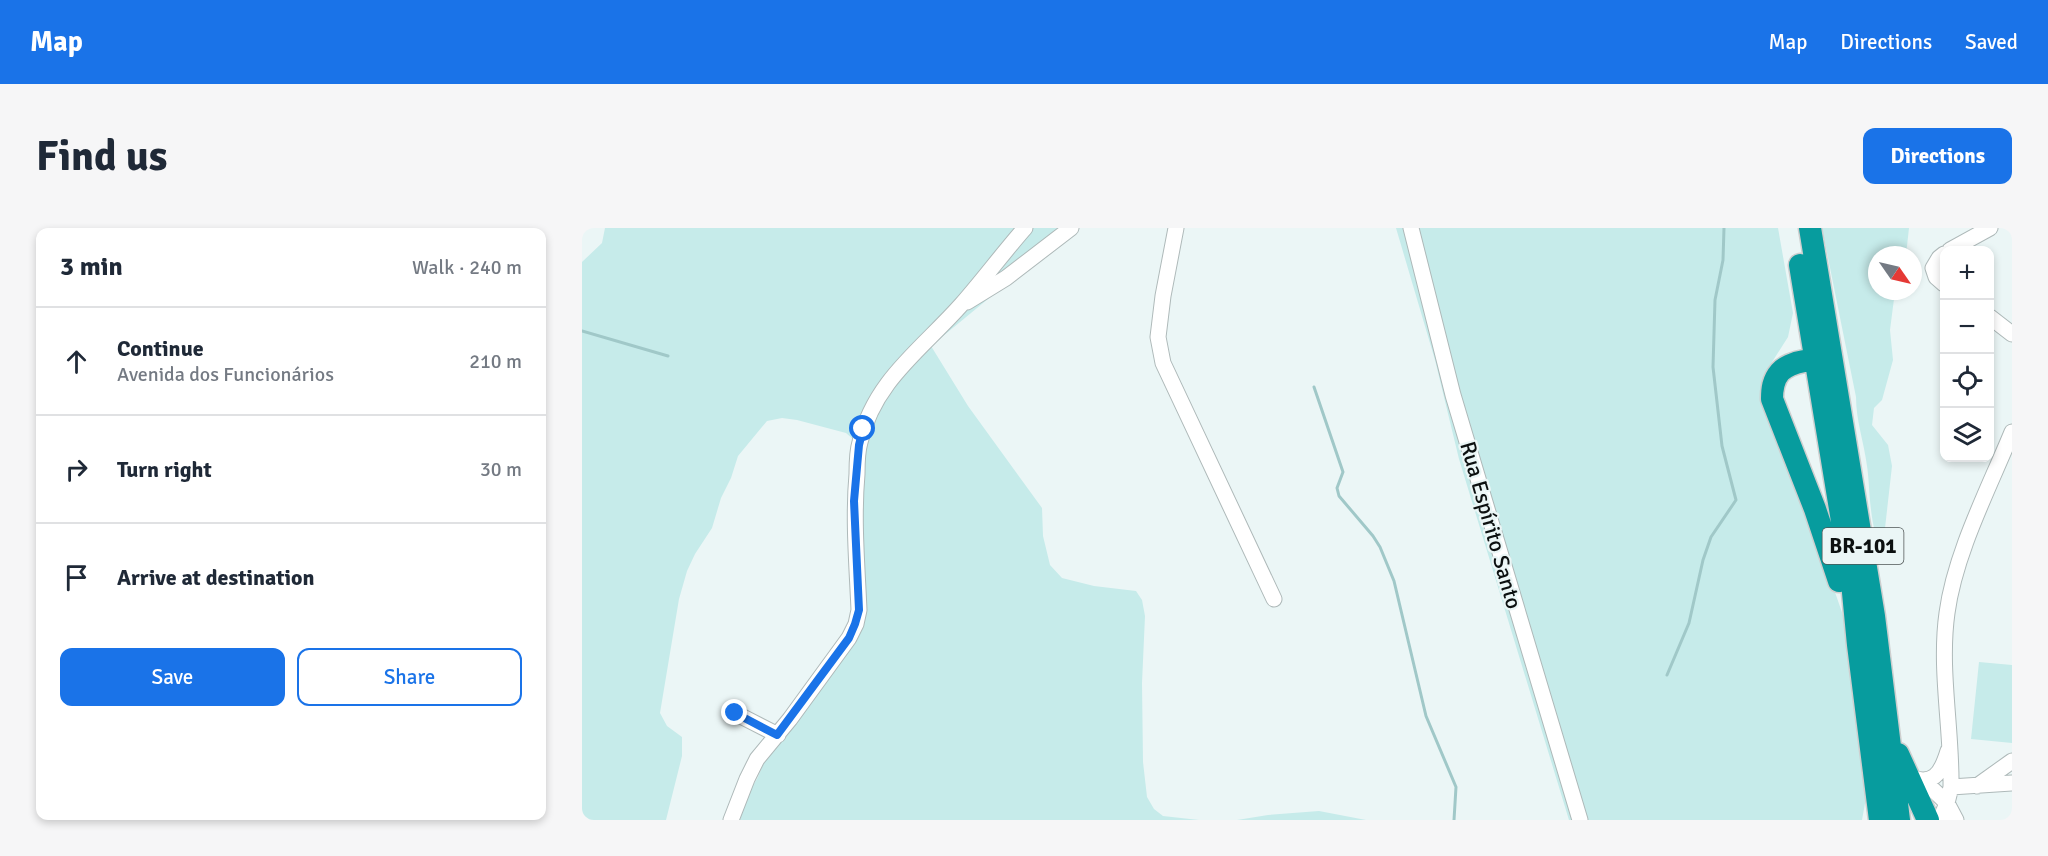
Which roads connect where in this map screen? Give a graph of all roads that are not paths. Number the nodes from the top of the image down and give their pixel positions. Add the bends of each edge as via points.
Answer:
1 (1025, 228) edge
2 (1071, 228) edge
3 (1176, 228) edge
4 (1411, 228) edge
5 (1794, 228) edge
6 (1810, 228) edge
7 (1990, 228) edge
8 (1958, 246) edge
9 (1940, 259) edge
10 (1940, 280) edge
11 (959, 307) junction
12 (1994, 321) edge
13 (2012, 334) edge
14 (1816, 361) junction
15 (1839, 398) junction
16 (2012, 433) edge
17 (1274, 599) dead end
18 (1858, 645) junction
19 (1884, 694) junction
20 (735, 713) dead end
21 (777, 735) junction
22 (1949, 748) junction
23 (2012, 761) edge
24 (1916, 779) junction
25 (2012, 783) edge
26 (1977, 786) junction
27 (1951, 787) junction
28 (1947, 803) junction
29 (731, 820) edge
30 (1580, 820) edge
31 (1880, 820) edge
32 (1899, 820) edge
33 (1928, 820) edge
34 (1940, 820) edge
35 (1956, 820) edge

1 - 11 street
2 - 11 street via 1006,278
3 - 17 street via 1163,296 1159,349
4 - 30 street, Rua Espírito Santo via 1453,395
5 - 14 highway, BR-101
6 - 15 highway, BR-101
7 - 8 street
9 - 10 street via 1933,268
11 - 21 street via 883,388 863,429 854,501 859,610 849,638
12 - 13 street
14 - 15 highway via 1825,365
14 - 18 highway, BR-101 via 1852,582
14 - 18 highway via 1787,366 1779,373 1772,399 1833,560
15 - 19 highway, BR-101
16 - 22 street via 1972,528 1951,592 1945,637
18 - 31 highway, BR-101
19 - 24 highway via 1899,757
19 - 32 highway, BR-101
20 - 21 street
21 - 29 street via 757,759
22 - 24 street via 1938,774
22 - 27 street
23 - 26 street
24 - 28 street
24 - 33 highway
25 - 26 street
26 - 27 street
27 - 28 street
28 - 34 street
28 - 35 street

